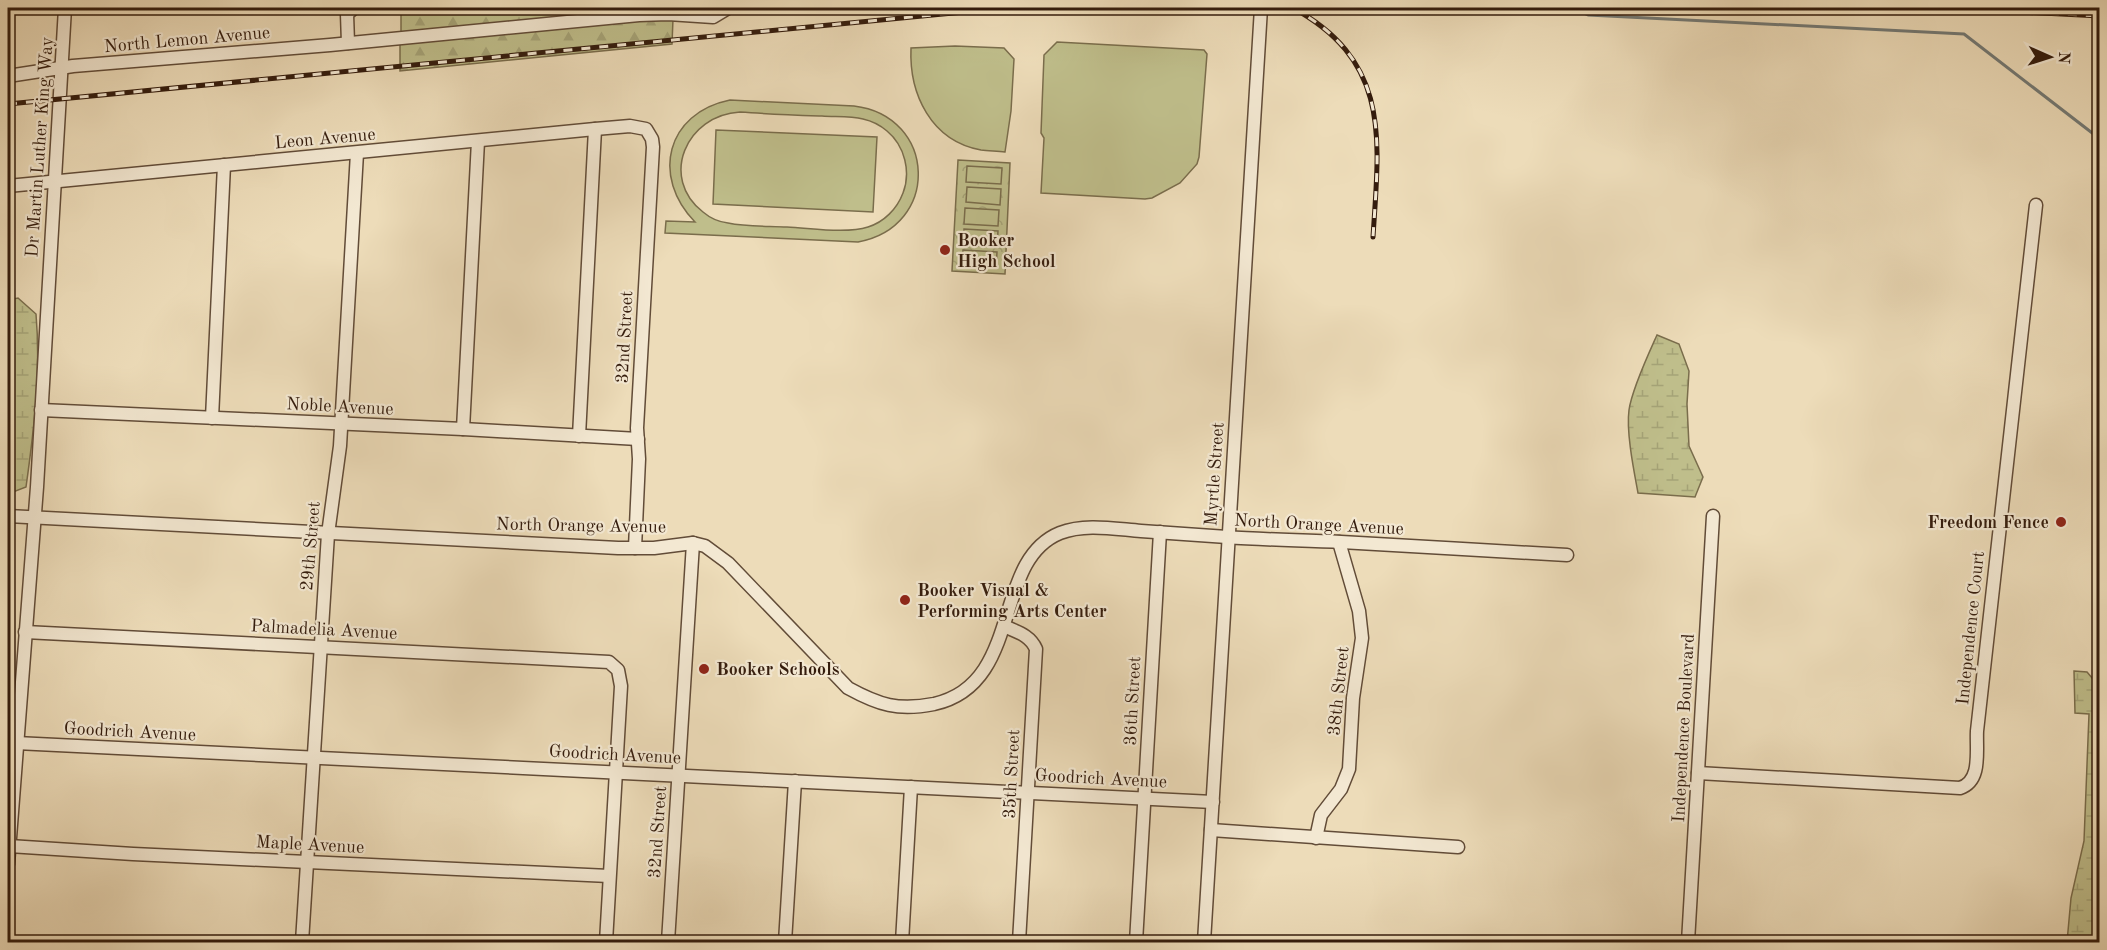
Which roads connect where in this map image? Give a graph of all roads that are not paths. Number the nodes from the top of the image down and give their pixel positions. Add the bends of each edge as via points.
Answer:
1 (65, 8) edge
2 (354, 8) edge
3 (1261, 8) edge
4 (727, 9) edge
5 (348, 43) junction
6 (62, 68) junction
7 (8, 76) edge
8 (595, 129) junction
9 (646, 129) joint
10 (478, 141) junction
11 (357, 153) junction
12 (224, 165) junction
13 (54, 181) junction
14 (8, 186) edge
15 (2036, 205) dead end
16 (41, 410) junction
17 (212, 418) junction
18 (342, 424) junction
19 (463, 429) junction
20 (579, 436) junction
21 (638, 439) junction
22 (8, 516) edge
23 (1713, 516) dead end
24 (34, 518) junction
25 (1160, 532) junction
26 (328, 534) junction
27 (1228, 537) junction
28 (1339, 542) junction
29 (693, 543) junction
30 (635, 548) junction
31 (1568, 555) dead end
32 (1004, 626) junction
33 (25, 632) junction
34 (320, 647) junction
35 (16, 743) junction
36 (313, 759) junction
37 (616, 772) junction
38 (1698, 773) junction
39 (679, 775) junction
40 (795, 781) junction
41 (911, 787) junction
42 (1028, 792) junction
43 (1145, 798) junction
44 (1213, 801) junction
45 (1211, 830) junction
46 (1316, 838) junction
47 (9, 846) junction
48 (1458, 848) dead end
49 (307, 862) junction
50 (8, 864) edge
51 (609, 876) junction
52 (302, 942) edge
53 (606, 942) edge
54 (668, 942) edge
55 (785, 942) edge
56 (902, 942) edge
57 (1019, 942) edge
58 (1136, 942) edge
59 (1204, 942) edge
60 (1688, 942) edge

1 - 6 street, Dr Martin Luther King Way
2 - 5 street via 347,14
3 - 27 street, Myrtle Street
4 - 5 street, North Lemon Avenue via 713,17 639,15
5 - 6 street, North Lemon Avenue
6 - 7 street, North Lemon Avenue
6 - 13 street, Dr Martin Luther King Way
8 - 9 street, Leon Avenue
8 - 10 street, Leon Avenue
8 - 20 street
9 - 21 street, 32nd Street via 653,147
10 - 11 street, Leon Avenue
10 - 19 street
11 - 12 street, Leon Avenue
11 - 18 street, 29th Street
12 - 13 street, Leon Avenue
12 - 17 street
13 - 14 street, Leon Avenue
13 - 16 street, Dr Martin Luther King Way
15 - 38 street, Independence Court via 1975,776 1960,788
16 - 17 street, Noble Avenue
16 - 24 street, Dr Martin Luther King Way
17 - 18 street, Noble Avenue
18 - 19 street, Noble Avenue
18 - 26 street, 29th Street
19 - 20 street, Noble Avenue
20 - 21 street, Noble Avenue
21 - 30 street, 32nd Street
22 - 24 street, North Orange Avenue
23 - 38 street, Independence Boulevard
24 - 26 street, North Orange Avenue
24 - 33 street, Dr Martin Luther King Way
25 - 27 street, North Orange Avenue
25 - 32 street, North Orange Avenue via 1083,528 1052,537 1037,548 1023,569
25 - 43 street, 36th Street
26 - 30 street, North Orange Avenue
26 - 34 street, 29th Street
27 - 28 street, North Orange Avenue
27 - 44 street, Myrtle Street
28 - 31 street, North Orange Avenue
28 - 46 street, 38th Street via 1359,611 1362,638 1353,698 1349,769 1341,789 1321,815
29 - 30 street, North Orange Avenue
29 - 32 street, North Orange Avenue via 705,546 728,563 848,688 890,707 915,708 961,692 980,675
29 - 39 street, 32nd Street
32 - 42 street, 35th Street via 1026,636 1036,649
33 - 34 street, Palmadelia Avenue
33 - 35 street, Dr Martin Luther King Way
34 - 36 street, 29th Street
34 - 37 street, Palmadelia Avenue via 609,662 618,670 621,686
35 - 36 street, Goodrich Avenue
35 - 47 street, Dr Martin Luther King Way
36 - 37 street, Goodrich Avenue
36 - 49 street, 29th Street
37 - 39 street, Goodrich Avenue
37 - 51 street
38 - 60 street, Independence Boulevard
39 - 40 street, Goodrich Avenue
39 - 54 street, 32nd Street
40 - 41 street, Goodrich Avenue
40 - 55 street
41 - 42 street, Goodrich Avenue
41 - 56 street
42 - 43 street, Goodrich Avenue
42 - 57 street, 35th Street
43 - 44 street, Goodrich Avenue
43 - 58 street, 36th Street
44 - 45 street, Myrtle Street
45 - 46 street
45 - 59 street, Myrtle Street
46 - 48 street
47 - 49 street, Maple Avenue
47 - 50 street, Dr Martin Luther King Way
49 - 51 street, Maple Avenue
49 - 52 street, 29th Street
51 - 53 street

